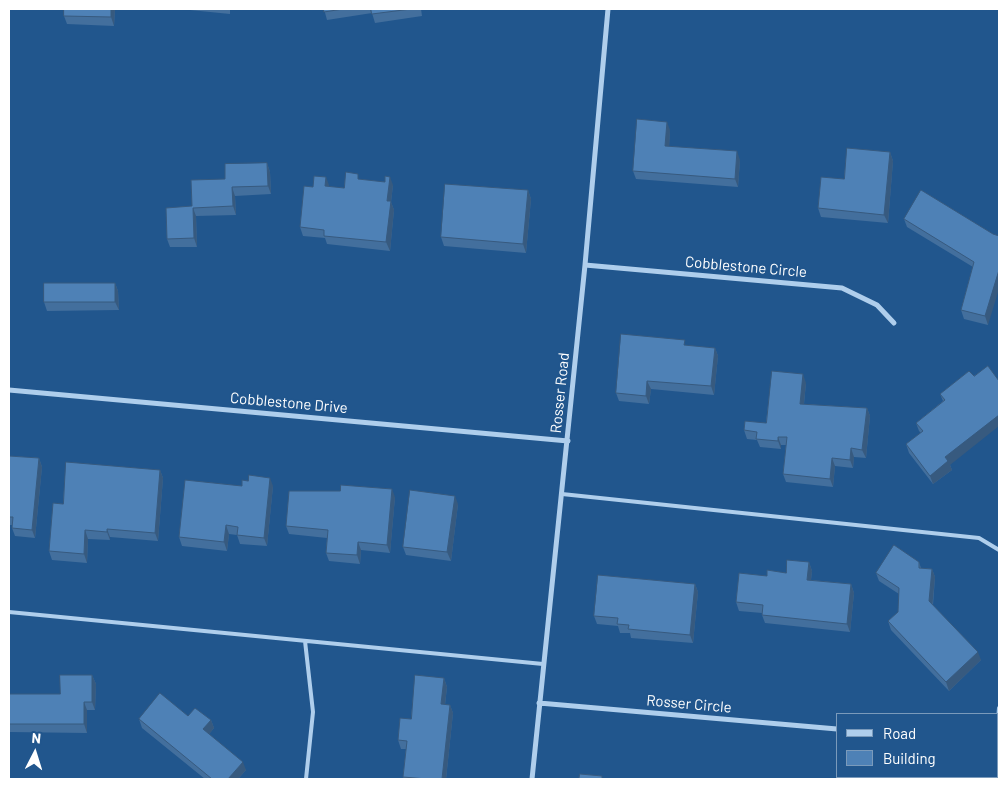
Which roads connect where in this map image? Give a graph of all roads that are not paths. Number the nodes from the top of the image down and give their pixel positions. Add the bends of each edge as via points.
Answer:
1 (608, 9) edge
2 (585, 265) junction
3 (894, 323) dead end
4 (9, 390) edge
5 (568, 441) junction
6 (562, 494) junction
7 (999, 550) edge
8 (9, 612) edge
9 (305, 640) junction
10 (543, 664) junction
11 (539, 703) junction
12 (999, 708) edge
13 (998, 721) edge
14 (836, 729) edge
15 (306, 779) edge
16 (532, 779) edge

1 - 2 street, Rosser Road
2 - 3 street, Cobblestone Circle via 842,288 878,305
2 - 5 street, Rosser Road
4 - 5 street, Cobblestone Drive
5 - 6 street, Rosser Road
6 - 7 lane via 979,538
6 - 10 street, Rosser Road
8 - 9 lane
9 - 10 lane
9 - 15 lane via 313,712
10 - 11 street, Rosser Road
11 - 14 street, Rosser Circle
11 - 16 street, Rosser Road
12 - 13 lane

